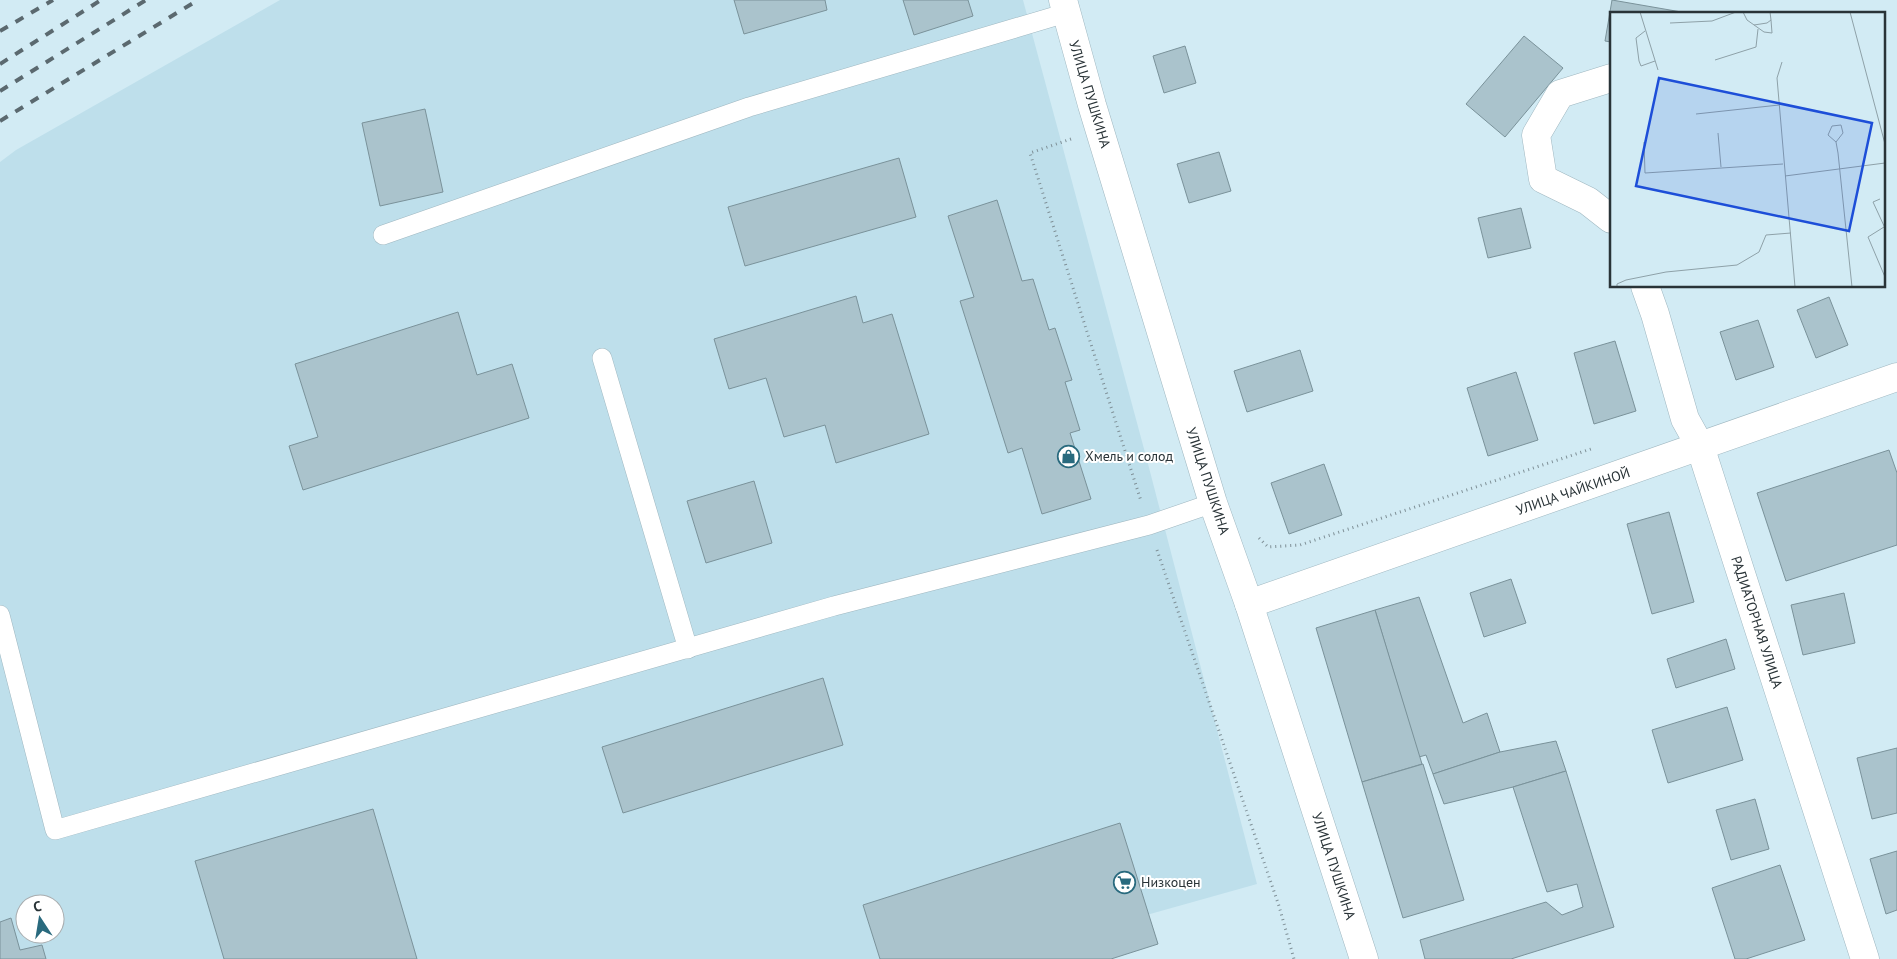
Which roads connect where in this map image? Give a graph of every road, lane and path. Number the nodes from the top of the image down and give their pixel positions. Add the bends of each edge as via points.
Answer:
1 (1064, 6) edge
2 (1610, 78) edge
3 (1610, 218) edge
4 (382, 235) dead end
5 (1646, 288) edge
6 (602, 358) dead end
7 (1897, 377) edge
8 (1600, 446) dead end
9 (1700, 446) junction
10 (1213, 504) junction
11 (1256, 535) dead end
12 (1249, 604) junction
13 (0, 615) edge
14 (688, 649) junction
15 (1364, 959) edge
16 (1866, 959) edge

1 - 4 lane via 749,107
1 - 10 street, УЛИЦА ПУШКИНА
2 - 3 street via 1560,94 1536,136 1543,179 1588,201
5 - 9 street, РАДИАТОРНАЯ УЛИЦА via 1685,418
6 - 14 lane
7 - 9 street, УЛИЦА ЧАЙКИНОЙ
8 - 11 path via 1300,546 1268,547
9 - 12 street, УЛИЦА ЧАЙКИНОЙ
9 - 16 street, РАДИАТОРНАЯ УЛИЦА
10 - 12 street, УЛИЦА ПУШКИНА
10 - 14 lane via 1149,525 834,606
12 - 15 street, УЛИЦА ПУШКИНА
13 - 14 lane via 55,830

